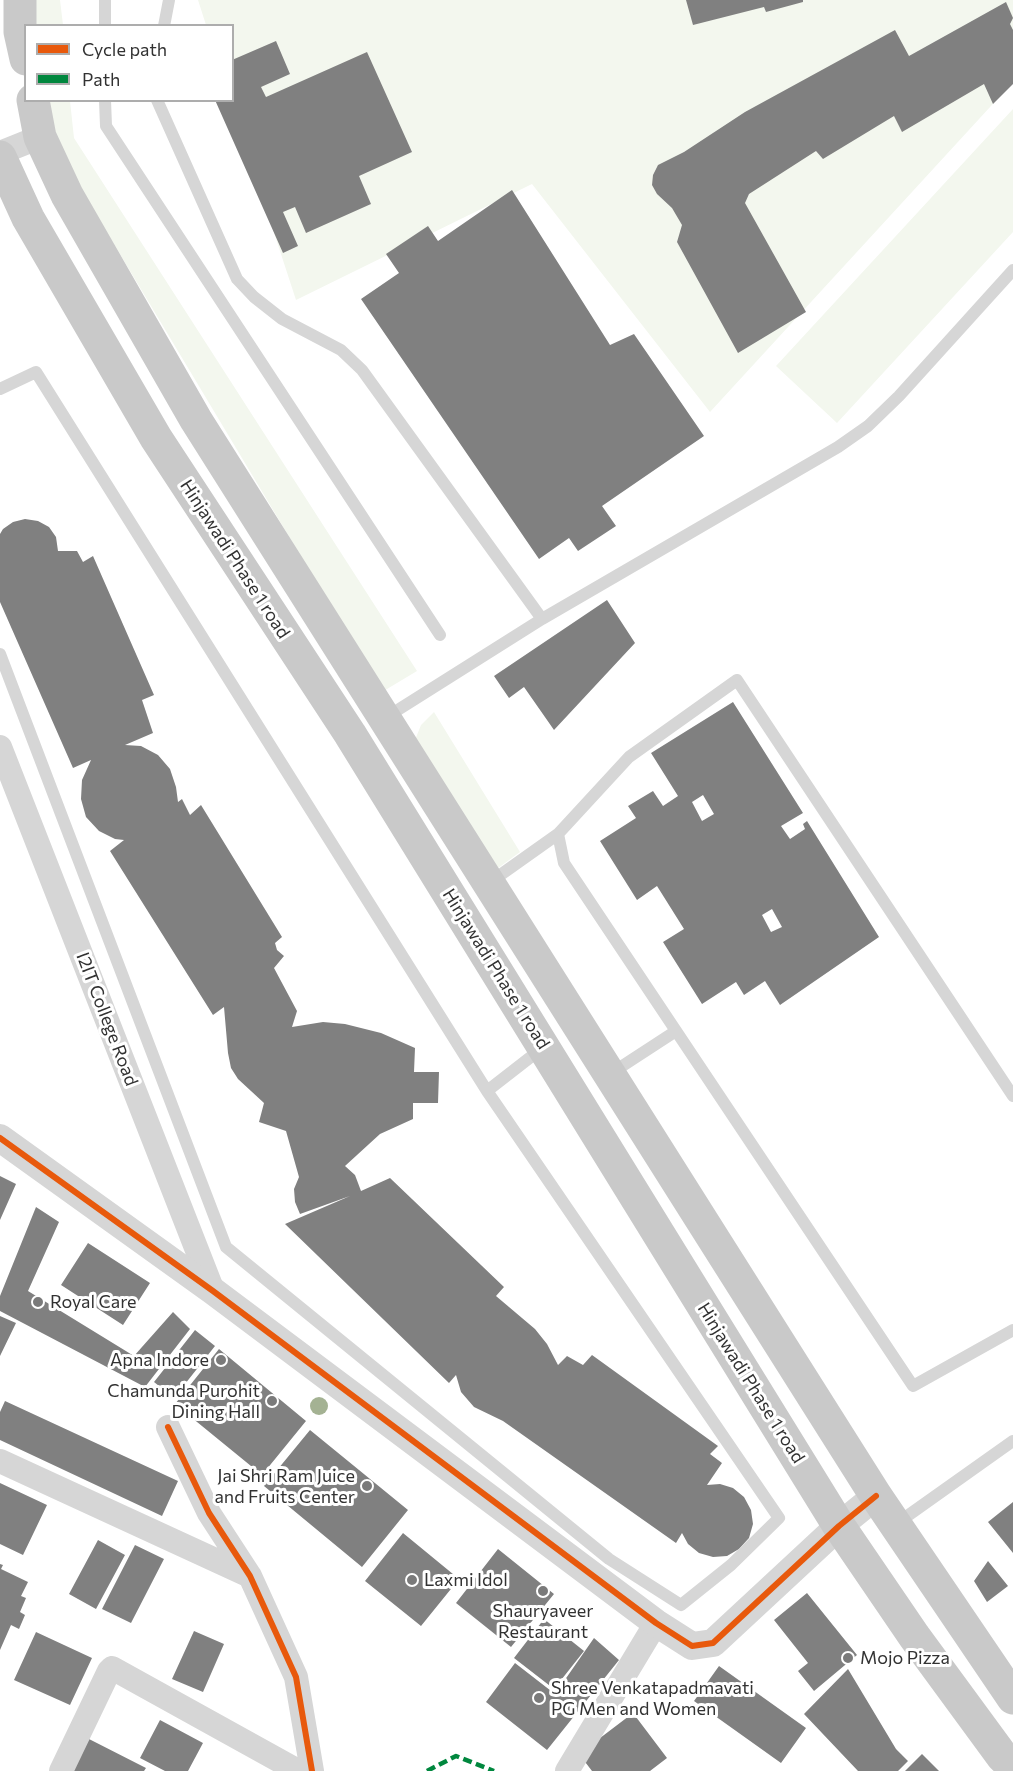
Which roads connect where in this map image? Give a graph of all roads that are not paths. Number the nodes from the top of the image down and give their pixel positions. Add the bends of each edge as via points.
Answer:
1 (20, 0) edge
2 (105, 0) edge
3 (169, 0) edge
4 (105, 24) edge
5 (164, 24) edge
6 (24, 50) edge
7 (33, 102) edge
8 (105, 102) edge
9 (159, 102) edge
10 (40, 137) junction
11 (0, 155) edge
12 (1013, 270) edge
13 (0, 389) edge
14 (542, 619) junction
15 (440, 635) dead end
16 (0, 654) edge
17 (384, 718) junction
18 (0, 747) edge
19 (558, 834) junction
20 (488, 884) junction
21 (676, 1031) junction
22 (545, 1047) junction
23 (609, 1075) junction
24 (487, 1091) junction
25 (1013, 1096) edge
26 (0, 1138) edge
27 (213, 1291) junction
28 (1013, 1330) edge
29 (168, 1427) dead end
30 (1013, 1441) edge
31 (0, 1461) edge
32 (876, 1496) junction
33 (895, 1525) junction
34 (839, 1526) junction
35 (250, 1576) junction
36 (657, 1623) junction
37 (1013, 1698) edge
38 (1005, 1758) edge
39 (61, 1771) edge
40 (298, 1771) edge
41 (312, 1771) edge
42 (567, 1771) edge

1 - 6 main road
2 - 4 lane
3 - 5 lane
7 - 10 main road
8 - 15 lane via 106,126
9 - 14 lane via 237,279 282,319 341,350 362,370
10 - 11 street
10 - 17 main road via 67,195 196,420
11 - 22 main road, Hinjawadi Phase 1 road via 28,218 156,438 350,734
12 - 14 lane via 868,426
13 - 24 lane via 36,372
14 - 17 lane
16 - 24 lane via 226,1247 609,1560 681,1605 731,1565 779,1518
17 - 20 main road
18 - 27 street, I2IT College Road
19 - 20 lane
19 - 21 lane via 564,863
19 - 25 lane via 629,757 737,680
20 - 23 main road
21 - 23 lane
21 - 28 lane via 914,1386
22 - 24 lane
22 - 34 main road, Hinjawadi Phase 1 road
23 - 32 main road
26 - 27 street
27 - 36 street
29 - 35 street via 209,1513
30 - 33 lane
31 - 35 street
32 - 33 main road
32 - 34 street
33 - 37 main road
34 - 36 street via 713,1643 692,1646
34 - 38 main road, Hinjawadi Phase 1 road via 914,1636
35 - 41 street via 296,1677
36 - 42 street
39 - 40 street via 112,1668

